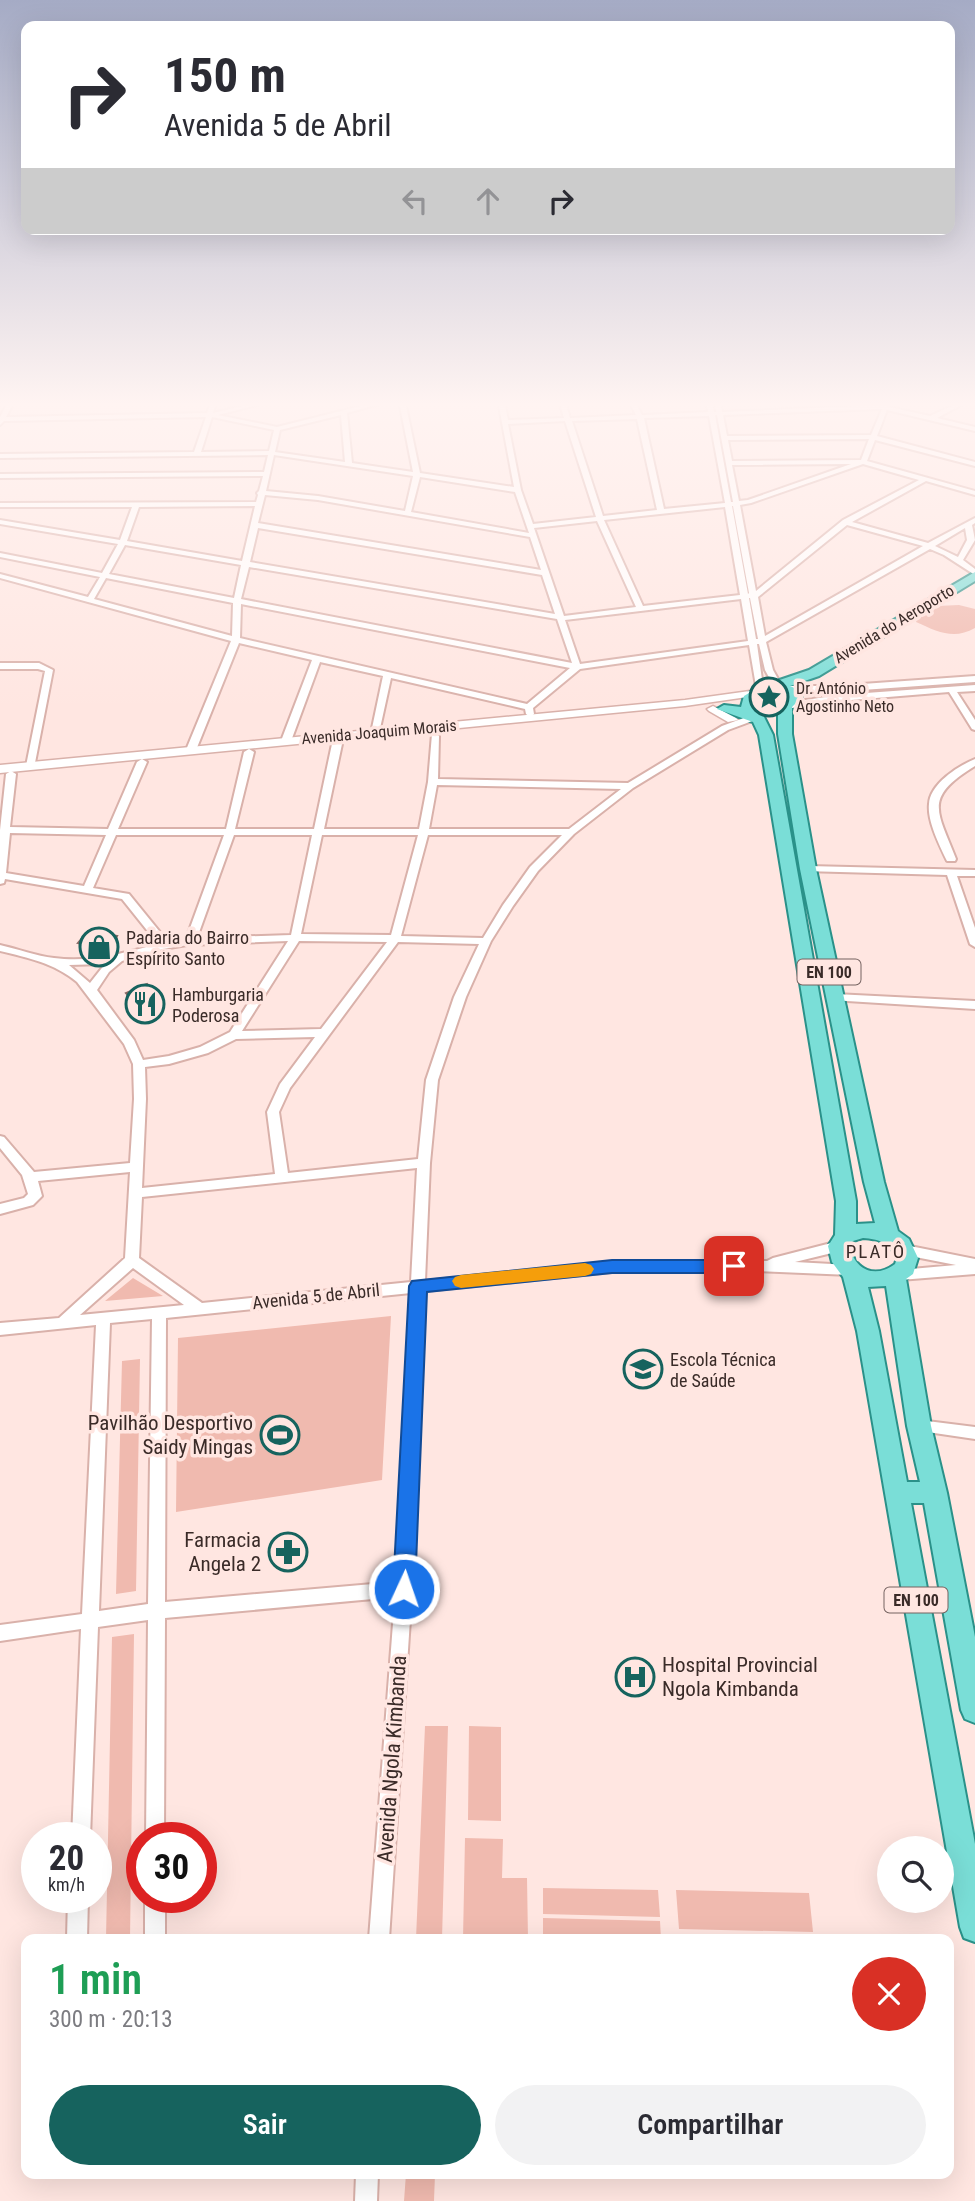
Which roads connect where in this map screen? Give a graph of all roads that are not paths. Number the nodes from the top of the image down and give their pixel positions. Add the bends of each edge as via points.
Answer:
1 (136, 504) junction
2 (260, 504) joint
3 (352, 504) edge
4 (410, 504) edge
5 (523, 504) edge
6 (595, 504) edge
7 (659, 504) edge
8 (739, 504) joint
9 (880, 504) edge
10 (0, 505) edge
11 (728, 505) junction
12 (408, 512) junction
13 (661, 513) junction
14 (600, 519) junction
15 (0, 522) edge
16 (846, 522) junction
17 (971, 522) edge
18 (255, 525) junction
19 (530, 526) junction
20 (534, 536) junction
21 (123, 542) junction
22 (929, 547) junction
23 (0, 555) edge
24 (960, 561) junction
25 (246, 564) junction
26 (547, 573) junction
27 (106, 575) junction
28 (975, 575) edge
29 (0, 576) edge
30 (756, 595) junction
31 (742, 596) junction
32 (90, 600) junction
33 (237, 600) junction
34 (640, 608) junction
35 (563, 618) junction
36 (236, 640) junction
37 (762, 640) junction
38 (751, 642) junction
39 (317, 659) junction
40 (0, 666) edge
41 (577, 667) junction
42 (814, 673) junction
43 (387, 675) junction
44 (975, 679) edge
45 (975, 688) edge
46 (952, 690) junction
47 (759, 706) junction
48 (530, 713) junction
49 (975, 727) edge
50 (375, 733) junction
51 (435, 736) junction
52 (286, 741) junction
53 (337, 744) junction
54 (191, 750) junction
55 (249, 752) junction
56 (142, 762) junction
57 (975, 762) edge
58 (31, 766) junction
59 (4, 772) edge
60 (433, 782) junction
61 (631, 786) junction
62 (5, 830) junction
63 (230, 831) junction
64 (318, 831) junction
65 (424, 831) junction
66 (113, 832) junction
67 (571, 832) junction
68 (951, 859) dead end
69 (809, 872) junction
70 (975, 873) edge
71 (952, 876) junction
72 (1, 879) edge
73 (975, 881) edge
74 (88, 888) junction
75 (295, 939) junction
76 (395, 939) junction
77 (191, 941) junction
78 (486, 941) junction
79 (164, 944) junction
80 (975, 944) edge
81 (0, 948) edge
82 (118, 958) junction
83 (57, 961) junction
84 (91, 990) junction
85 (835, 999) junction
86 (975, 1005) edge
87 (324, 1033) junction
88 (234, 1034) junction
89 (139, 1064) junction
90 (0, 1140) edge
91 (424, 1163) junction
92 (137, 1167) junction
93 (32, 1177) junction
94 (282, 1178) junction
95 (135, 1193) junction
96 (0, 1209) edge
97 (843, 1241) junction
98 (897, 1242) junction
99 (132, 1260) junction
100 (759, 1266) junction
101 (975, 1266) edge
102 (851, 1271) junction
103 (898, 1276) junction
104 (418, 1286) junction
105 (200, 1309) junction
106 (159, 1313) junction
107 (103, 1318) junction
108 (62, 1322) junction
109 (0, 1329) edge
110 (919, 1426) junction
111 (975, 1433) edge
112 (897, 1492) junction
113 (935, 1493) junction
114 (404, 1589) junction
115 (156, 1611) junction
116 (89, 1620) junction
117 (0, 1633) edge
118 (975, 1710) edge
119 (82, 1822) edge
120 (155, 1822) edge
121 (77, 1913) edge
122 (155, 1913) edge
123 (975, 1927) edge
124 (76, 1934) edge
125 (155, 1934) edge
126 (379, 1934) edge
127 (367, 2179) edge
128 (366, 2201) edge

1 - 2 street
1 - 10 street
1 - 21 street
2 - 18 street
3 - 12 street
4 - 12 street
5 - 19 street
6 - 14 street
7 - 13 street
8 - 11 street
8 - 30 street
9 - 16 street
11 - 13 street
11 - 31 street
12 - 20 street
13 - 14 street
14 - 19 street
14 - 34 street
15 - 21 street
16 - 22 street
16 - 30 street
17 - 22 street
17 - 24 street via 971,540
18 - 25 street
18 - 26 street
19 - 20 street
20 - 26 street
21 - 25 street
21 - 27 street
22 - 24 street
22 - 37 street
23 - 27 street
24 - 28 street
25 - 33 street
25 - 35 street
26 - 35 street
27 - 32 street
27 - 33 street
28 - 42 main road, Avenida do Aeroporto
29 - 32 street
30 - 31 street
30 - 37 street
31 - 34 street
31 - 38 street
32 - 36 street
33 - 36 street
33 - 41 street
34 - 35 street
35 - 41 street
36 - 39 street
36 - 54 street
37 - 38 street
37 - 47 street via 769,670
38 - 41 street
38 - 47 street
39 - 43 street
39 - 52 street
40 - 58 street via 49,670
41 - 48 street
42 - 47 main road
42 - 47 main road
43 - 48 street
43 - 50 street
44 - 47 street via 834,689
45 - 46 street
46 - 47 street
46 - 49 street
47 - 48 street, Avenida Joaquim Morais
47 - 51 street, Avenida Joaquim Morais
47 - 61 street, Avenida Ngola Kimbanda
47 - 69 main road, EN 100 via 785,734
47 - 97 main road, EN 100 via 846,1201
48 - 50 street, Avenida Joaquim Morais
50 - 52 street, Avenida Joaquim Morais
51 - 53 street, Avenida Joaquim Morais
51 - 60 street
52 - 54 street, Avenida Joaquim Morais
53 - 55 street, Avenida Joaquim Morais
53 - 64 street
54 - 58 street, Avenida Joaquim Morais
55 - 56 street, Avenida Joaquim Morais
55 - 63 street
56 - 59 street, Avenida Joaquim Morais
56 - 66 street
57 - 68 street via 935,797 933,806
58 - 59 street, Avenida Joaquim Morais
59 - 62 street
60 - 61 street
60 - 65 street
61 - 67 street, Avenida Ngola Kimbanda
62 - 66 street
62 - 72 street
63 - 64 street
63 - 66 street
63 - 77 street
64 - 65 street
64 - 75 street
65 - 67 street
65 - 76 street
66 - 74 street
67 - 78 street, Avenida Ngola Kimbanda via 534,869
69 - 71 street
69 - 85 main road, EN 100
70 - 71 street
71 - 73 street
71 - 80 street
72 - 74 street
74 - 79 street via 125,896
75 - 76 street
75 - 77 street
75 - 88 street
76 - 78 street
76 - 87 street
77 - 79 street
78 - 91 street, Avenida Ngola Kimbanda via 460,997 432,1080
79 - 82 street
81 - 83 street
82 - 83 street
82 - 84 street
83 - 84 street via 78,973
84 - 89 street via 130,1043
85 - 86 street
85 - 98 main road, EN 100 via 874,1182
87 - 88 street
87 - 94 street via 284,1087 273,1112
88 - 89 street via 204,1050
89 - 92 street
90 - 93 street
91 - 94 street
91 - 104 street, Avenida Ngola Kimbanda
92 - 93 street
92 - 95 street
93 - 96 street via 35,1195 28,1202
94 - 95 street
95 - 99 street
97 - 98 main road via 870,1230
97 - 100 street, Avenida 5 de Abril
97 - 102 main road, EN 100 via 842,1262
98 - 101 street
98 - 103 main road, EN 100 via 908,1259
99 - 105 street
99 - 108 street
100 - 102 street, Avenida 5 de Abril
100 - 104 street, Avenida 5 de Abril via 612,1267
101 - 103 street
102 - 103 main road via 870,1279
102 - 112 main road, EN 100 via 868,1331
103 - 110 main road, EN 100
104 - 105 street, Avenida 5 de Abril
104 - 114 street, Avenida Ngola Kimbanda
105 - 106 street, Avenida 5 de Abril
106 - 107 street, Avenida 5 de Abril
106 - 115 street
107 - 108 street, Avenida 5 de Abril
107 - 116 street
108 - 109 street, Avenida 5 de Abril
110 - 111 street
110 - 113 main road, EN 100
112 - 113 main road
112 - 123 main road, EN 100
113 - 118 main road, EN 100
114 - 115 street
114 - 126 street, Avenida Ngola Kimbanda
115 - 116 street
115 - 120 street
116 - 117 street
116 - 119 street
121 - 124 street
122 - 125 street
127 - 128 street

